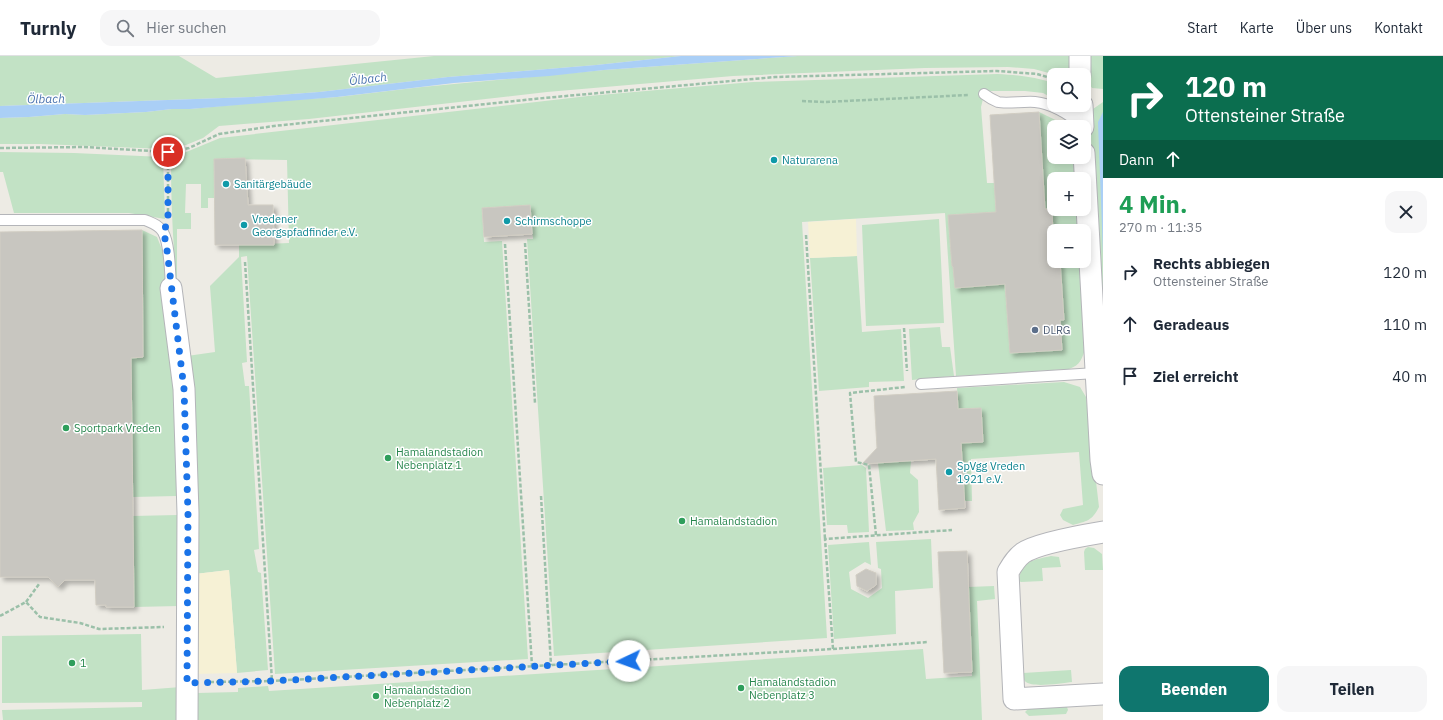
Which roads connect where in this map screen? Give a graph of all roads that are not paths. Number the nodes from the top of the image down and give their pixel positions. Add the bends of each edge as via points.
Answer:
1 (984, 94) road end
2 (1074, 120) edge
3 (1085, 164) edge
4 (0, 220) edge
5 (171, 288) joint
6 (1099, 345) edge
7 (1096, 373) junction
8 (921, 384) dead end
9 (1103, 474) edge
10 (1103, 532) edge
11 (1103, 694) edge
12 (187, 720) edge

1 - 2 lane via 999,102 1037,102 1057,109
3 - 6 street via 1090,282
4 - 5 lane via 145,220 163,232
5 - 12 street via 184,389 188,513
6 - 7 street
7 - 8 lane
7 - 9 street
10 - 11 street via 1038,546 1024,552 1015,560 1008,572 1014,699

